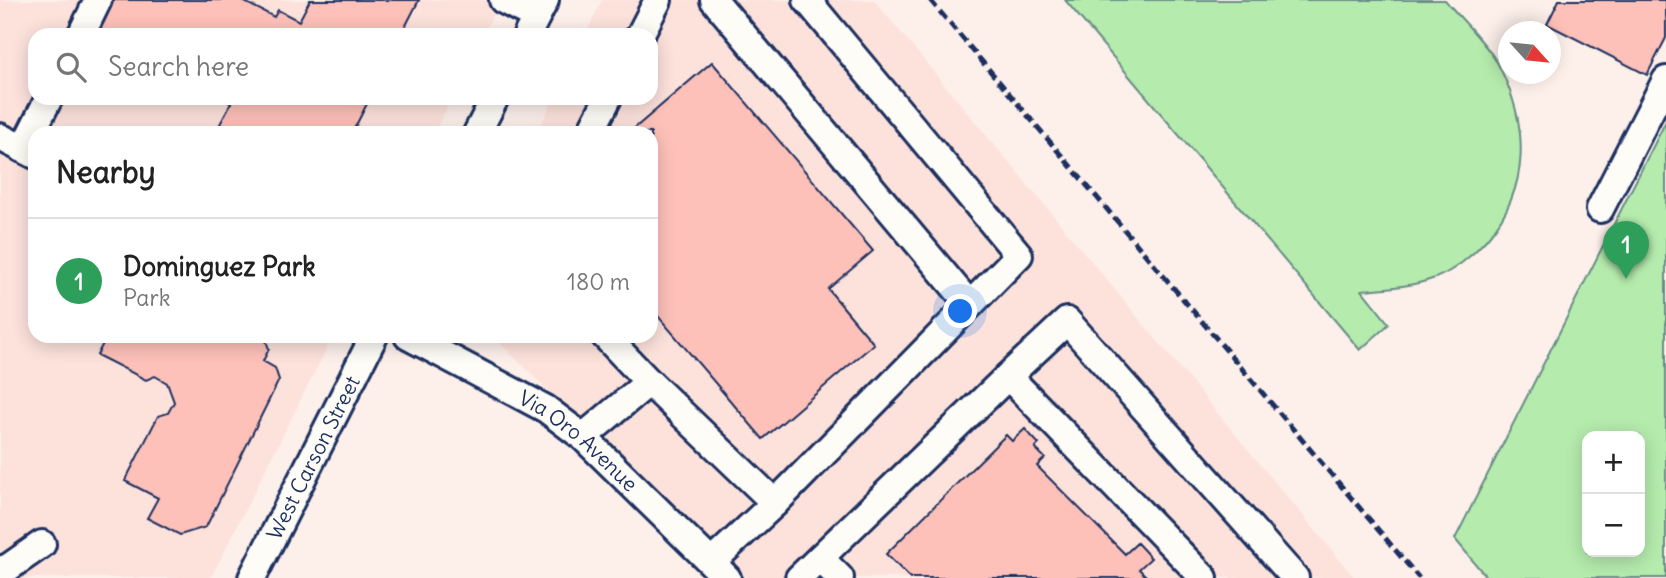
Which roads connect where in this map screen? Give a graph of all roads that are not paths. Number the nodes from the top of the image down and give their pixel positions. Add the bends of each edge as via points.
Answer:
1 (98, 0) edge
2 (503, 0) edge
3 (658, 0) edge
4 (714, 0) edge
5 (807, 0) edge
6 (536, 17) edge
7 (84, 28) edge
8 (644, 28) edge
9 (1666, 79) edge
10 (44, 105) edge
11 (491, 105) edge
12 (604, 105) edge
13 (31, 126) edge
14 (481, 126) edge
15 (594, 126) edge
16 (28, 132) edge
17 (19, 147) edge
18 (1600, 209) dead end
19 (970, 305) junction
20 (370, 343) edge
21 (421, 343) edge
22 (612, 343) edge
23 (1008, 376) junction
24 (649, 382) junction
25 (583, 437) junction
26 (775, 503) junction
27 (42, 544) dead end
28 (820, 558) junction
29 (0, 570) edge
30 (719, 570) edge
31 (251, 578) edge
32 (799, 578) edge
33 (840, 578) edge
34 (1204, 578) edge
35 (1295, 578) edge

1 - 7 street
2 - 6 street
3 - 8 street
4 - 19 street
5 - 19 street via 1019,255
9 - 18 street
10 - 13 street
11 - 14 street
12 - 15 street
16 - 17 street
19 - 26 street
20 - 31 street, West Carson Street
21 - 25 street, Via Oro Avenue via 546,409
22 - 24 street
23 - 28 street
23 - 34 street
23 - 35 street via 1067,321
24 - 25 street
24 - 26 street
25 - 30 street, Via Oro Avenue
26 - 30 street
27 - 29 street
28 - 32 street
28 - 33 street

